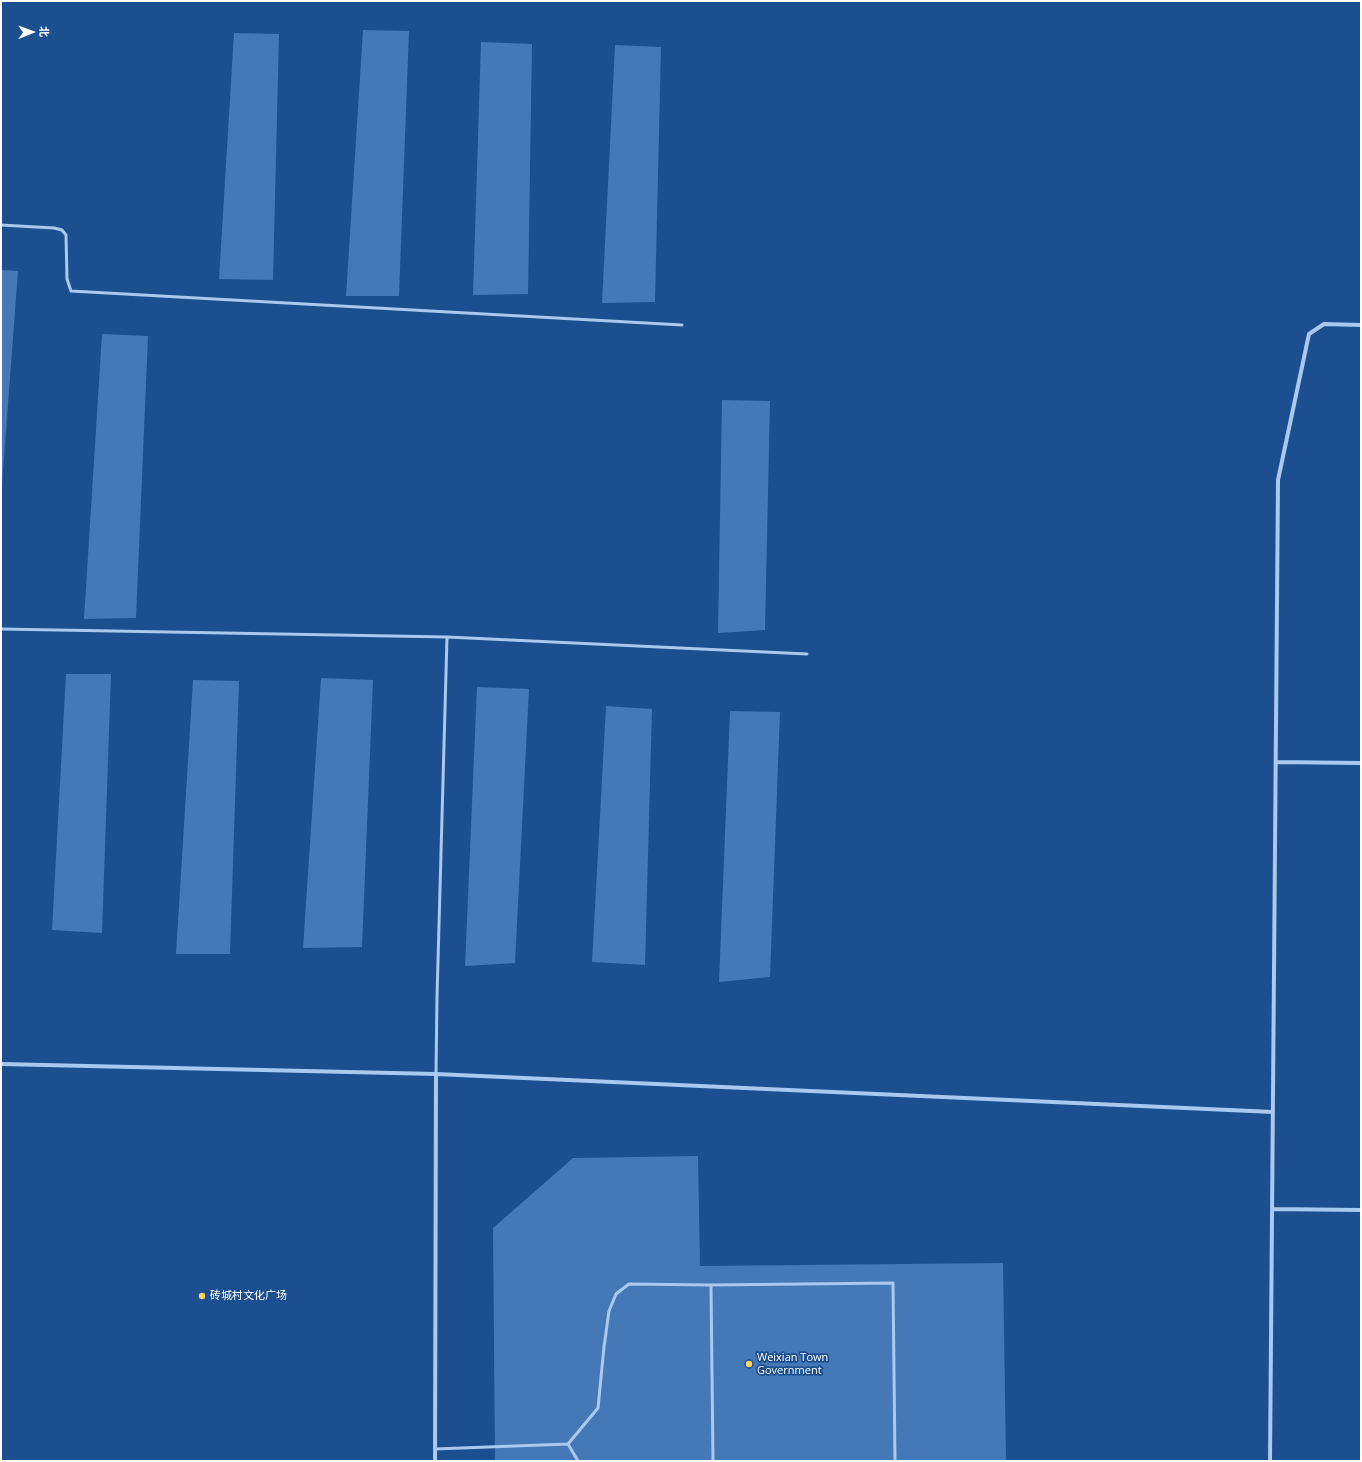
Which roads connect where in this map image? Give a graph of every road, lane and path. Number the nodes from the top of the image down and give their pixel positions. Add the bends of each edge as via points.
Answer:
1 (1, 225) edge
2 (1361, 324) edge
3 (682, 325) dead end
4 (1, 629) edge
5 (447, 637) junction
6 (807, 654) dead end
7 (1276, 762) junction
8 (1361, 763) edge
9 (1, 1064) edge
10 (436, 1074) junction
11 (1273, 1112) junction
12 (1272, 1209) junction
13 (1361, 1210) edge
14 (711, 1285) junction
15 (568, 1444) junction
16 (435, 1449) junction
17 (435, 1461) edge
18 (578, 1461) edge
19 (714, 1461) edge
20 (895, 1461) edge
21 (1270, 1461) edge

1 - 3 lane via 62,230 66,235 67,279 71,291
2 - 7 street via 1324,324 1309,334 1278,480
4 - 5 lane
5 - 6 lane
5 - 10 lane
7 - 8 street
7 - 11 street
9 - 10 street
10 - 11 street
10 - 16 street
11 - 12 street
12 - 13 street
12 - 21 street
14 - 15 lane via 629,1284 616,1294 609,1311 598,1408
14 - 19 lane
14 - 20 lane via 893,1283
15 - 16 lane
15 - 18 lane
16 - 17 street

